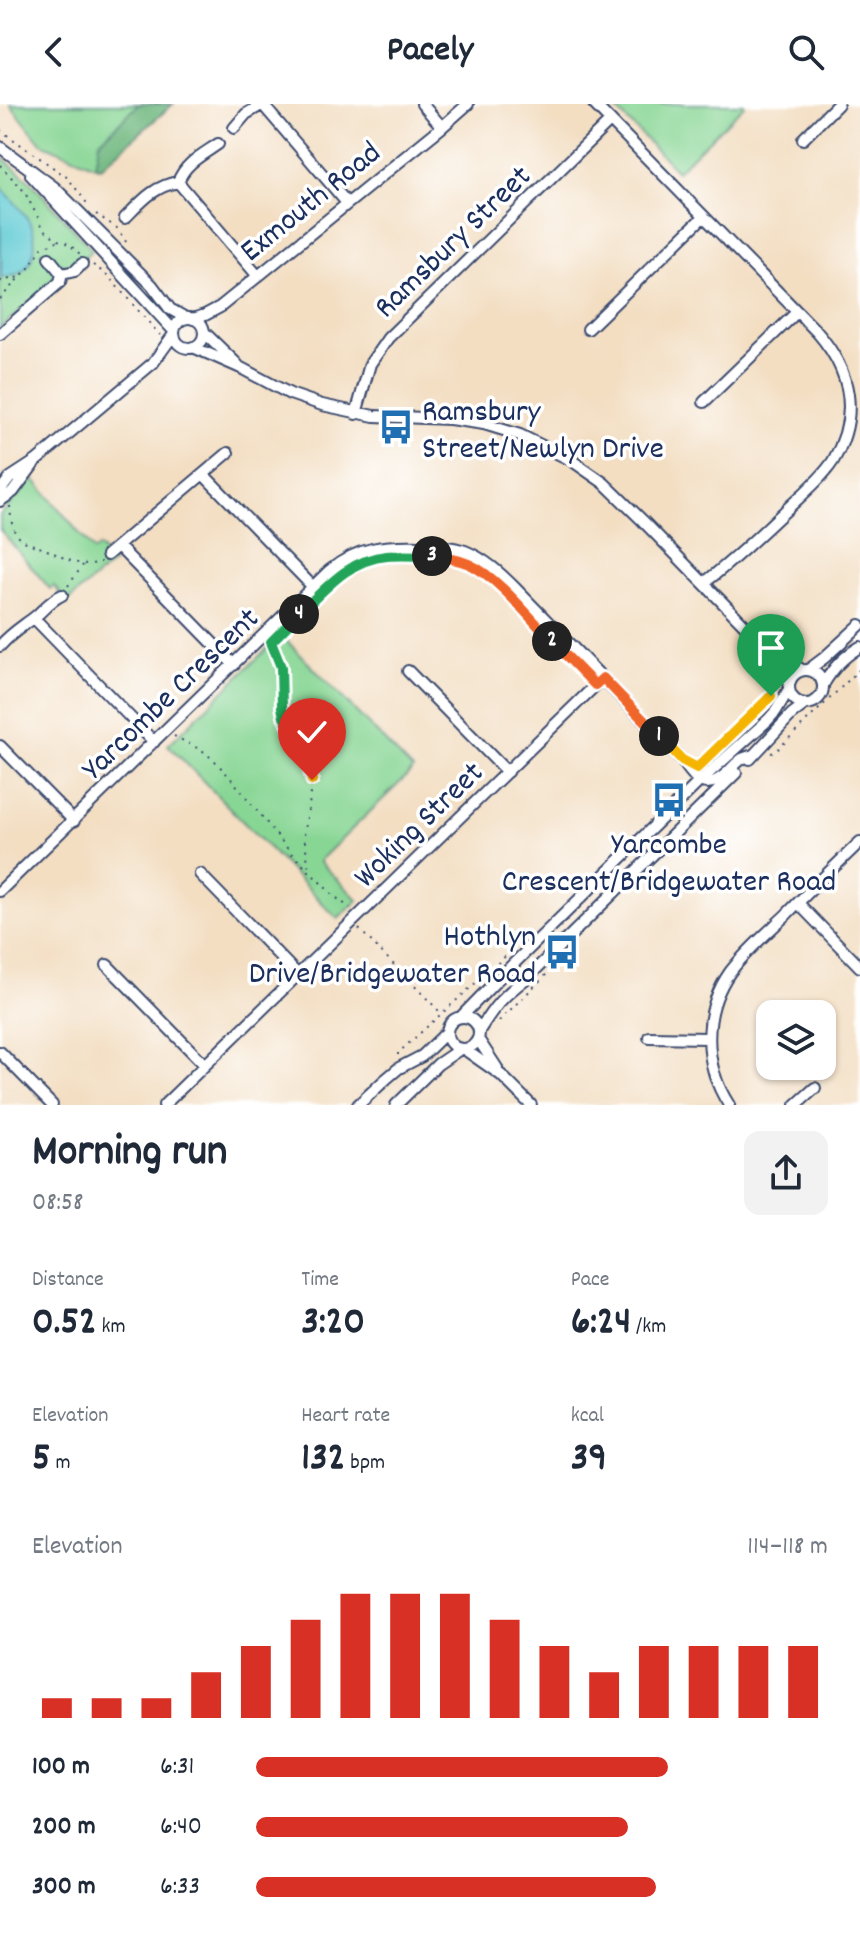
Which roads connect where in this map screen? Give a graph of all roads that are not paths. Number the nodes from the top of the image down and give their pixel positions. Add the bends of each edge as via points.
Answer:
1 (422, 104) edge
2 (468, 104) edge
3 (594, 104) edge
4 (838, 104) edge
5 (263, 105) edge
6 (610, 121) junction
7 (442, 127) junction
8 (234, 128) dead end
9 (803, 139) dead end
10 (218, 144) dead end
11 (3, 150) edge
12 (178, 182) junction
13 (347, 203) junction
14 (703, 217) junction
15 (125, 218) dead end
16 (49, 258) dead end
17 (84, 262) road end
18 (62, 274) junction
19 (257, 275) junction
20 (220, 307) junction
21 (797, 312) junction
22 (190, 318) junction
23 (588, 329) dead end
24 (204, 330) junction
25 (174, 332) junction
26 (0, 334) edge
27 (189, 347) junction
28 (153, 363) junction
29 (241, 368) junction
30 (704, 402) dead end
31 (855, 413) edge
32 (356, 414) junction
33 (228, 453) dead end
34 (203, 474) junction
35 (3, 496) edge
36 (118, 546) junction
37 (107, 555) road end
38 (707, 586) junction
39 (313, 587) junction
40 (62, 595) road end
41 (29, 621) junction
42 (860, 625) edge
43 (0, 646) edge
44 (860, 647) edge
45 (767, 648) junction
46 (234, 665) junction
47 (805, 670) junction
48 (408, 671) dead end
49 (603, 678) junction
50 (823, 685) junction
51 (785, 687) junction
52 (805, 704) junction
53 (154, 742) junction
54 (0, 746) edge
55 (754, 755) junction
56 (682, 760) junction
57 (711, 770) junction
58 (507, 772) junction
59 (700, 781) junction
60 (74, 821) junction
61 (860, 842) edge
62 (200, 874) dead end
63 (0, 891) edge
64 (798, 903) junction
65 (107, 965) dead end
66 (860, 967) edge
67 (298, 975) junction
68 (461, 1017) junction
69 (447, 1032) junction
70 (482, 1033) junction
71 (649, 1037) dead end
72 (708, 1038) junction
73 (462, 1049) junction
74 (0, 1052) edge
75 (205, 1065) junction
76 (501, 1075) junction
77 (815, 1088) dead end
78 (52, 1105) edge
79 (164, 1105) edge
80 (358, 1105) edge
81 (396, 1105) edge
82 (531, 1105) edge
83 (729, 1105) edge
84 (796, 1105) edge

1 - 7 street
2 - 7 street, Exmouth Road
3 - 6 street
4 - 9 street
5 - 8 street
5 - 13 street
6 - 14 street
6 - 32 street, Ramsbury Street via 388,338 370,364
7 - 13 street, Exmouth Road
10 - 12 street via 189,164
11 - 22 street via 54,187 170,309
11 - 25 street
12 - 15 street via 155,190
12 - 19 street
13 - 19 street, Exmouth Road
14 - 21 street
14 - 23 street
16 - 18 street
17 - 18 street
18 - 26 street via 57,285
19 - 20 street, Exmouth Road
20 - 22 street, Exmouth Road
20 - 24 street, Exmouth Road
21 - 30 street
21 - 31 street via 839,361
22 - 24 street
22 - 25 street via 178,323
24 - 27 street via 201,342
24 - 29 street
25 - 27 street via 177,342
25 - 28 street
27 - 28 street
27 - 29 street
28 - 35 street via 10,478
29 - 32 street via 290,394
31 - 38 street via 827,469
32 - 38 street via 476,422 554,450 617,495
33 - 34 street
34 - 36 street
34 - 39 street
36 - 37 street
36 - 46 street
38 - 45 street
39 - 46 street, Yarcombe Crescent
39 - 49 street, Yarcombe Crescent via 338,564 373,548 466,552 500,573
40 - 41 street
41 - 43 street
41 - 53 street
42 - 47 street
44 - 50 street via 834,666
45 - 47 street
45 - 51 street
46 - 53 street, Yarcombe Crescent
47 - 50 street via 818,675
47 - 51 street
48 - 58 street
49 - 56 street, Yarcombe Crescent
49 - 58 street, Woking Street
50 - 52 street via 818,699
51 - 52 street
51 - 57 street via 783,701 768,720
52 - 55 street
53 - 60 street, Yarcombe Crescent
54 - 60 street
55 - 59 street via 716,783
55 - 70 street via 503,996
56 - 57 street, Yarcombe Crescent
56 - 59 street, Yarcombe Crescent
57 - 59 street
58 - 67 street, Woking Street
59 - 68 street
60 - 63 street, Yarcombe Crescent
61 - 64 street
62 - 67 street
64 - 66 street
64 - 72 street via 730,973 714,1002
65 - 75 street
67 - 75 street, Woking Street
68 - 69 street
68 - 70 street via 471,1019
69 - 73 street via 449,1041
69 - 80 street
70 - 73 street
70 - 76 street
71 - 72 street
72 - 83 street via 720,1092
73 - 76 street
73 - 81 street via 440,1062
74 - 78 street
75 - 79 street, Woking Street
76 - 82 street
77 - 84 street

